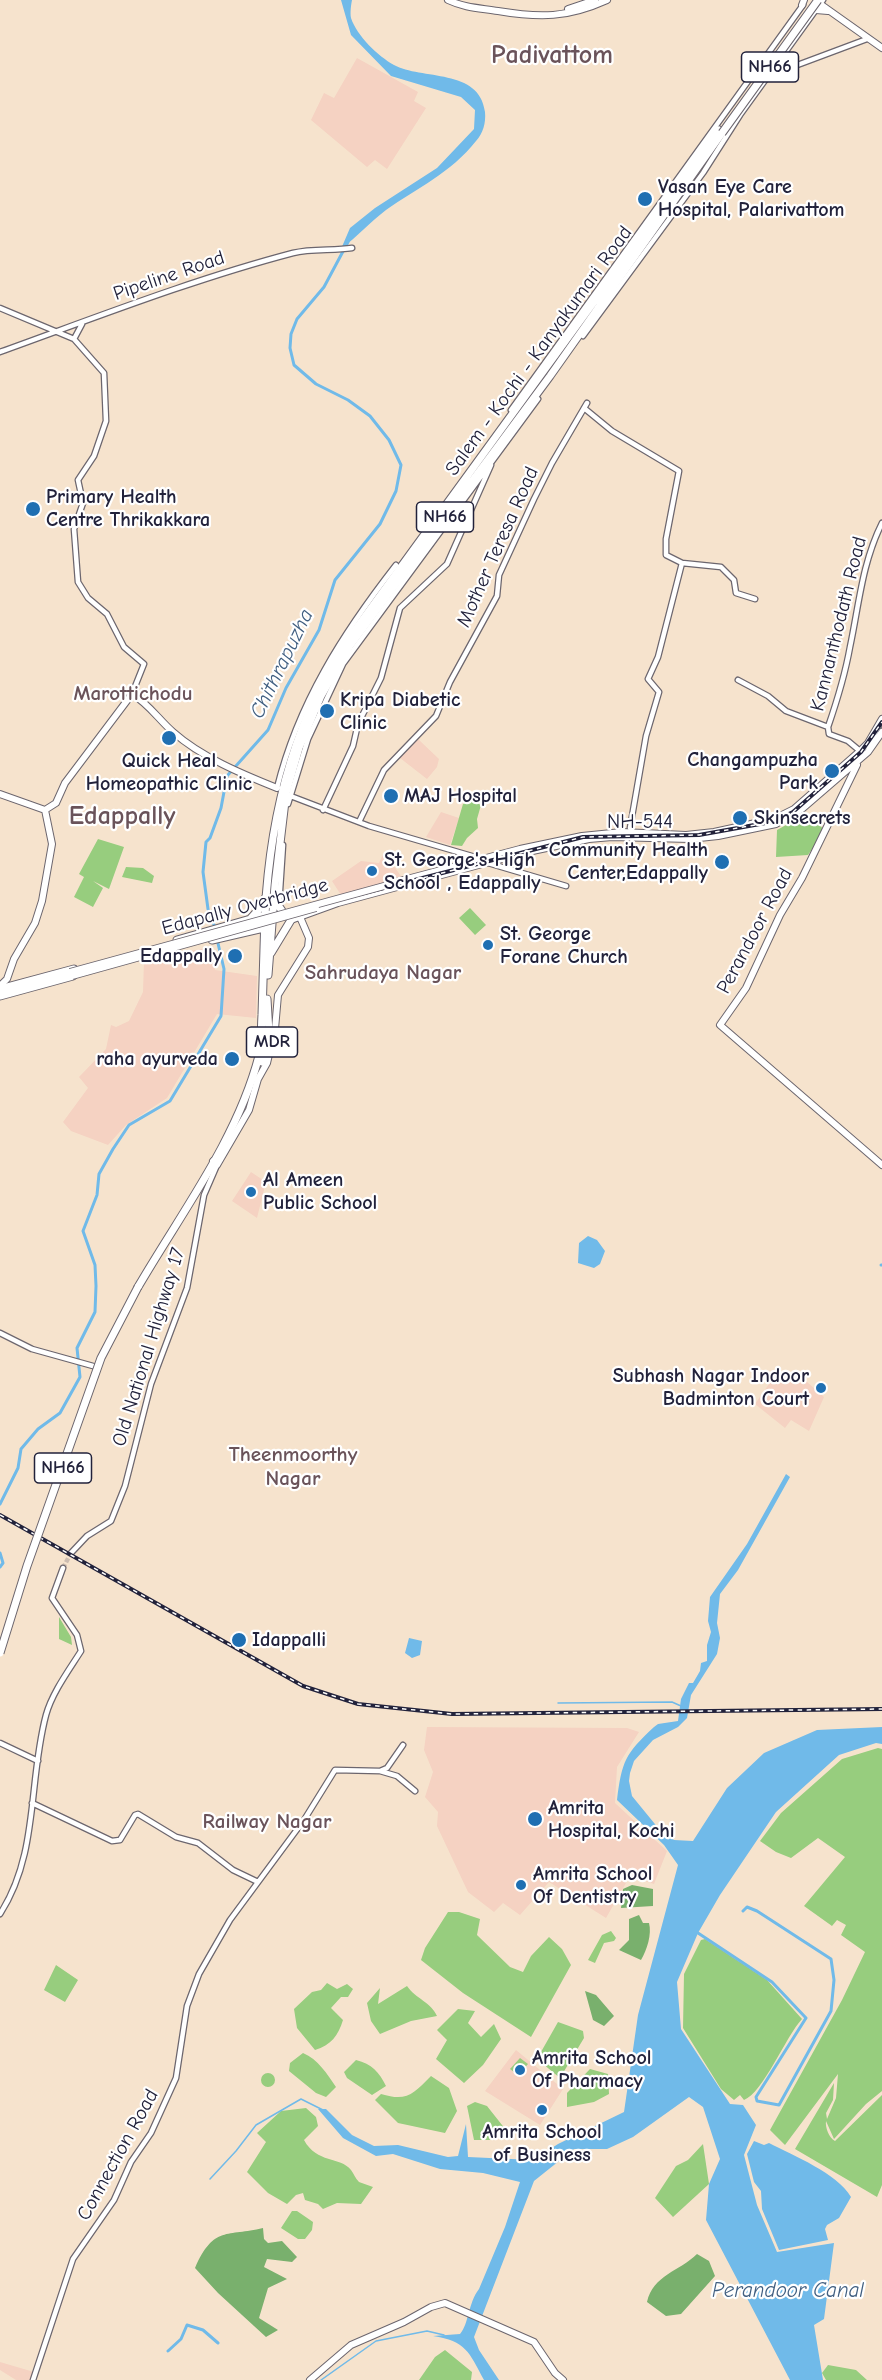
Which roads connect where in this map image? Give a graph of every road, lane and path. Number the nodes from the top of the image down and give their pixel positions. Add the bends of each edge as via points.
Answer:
1 (448, 0) edge
2 (456, 0) edge
3 (595, 0) edge
4 (607, 0) edge
5 (813, 0) edge
6 (804, 2) edge
7 (821, 3) edge
8 (831, 10) junction
9 (782, 35) junction
10 (867, 39) junction
11 (777, 40) junction
12 (792, 42) junction
13 (881, 44) edge
14 (789, 48) junction
15 (768, 76) junction
16 (721, 132) junction
17 (703, 157) junction
18 (352, 248) dead end
19 (0, 308) edge
20 (591, 313) junction
21 (82, 324) junction
22 (57, 331) junction
23 (583, 336) dead end
24 (74, 339) junction
25 (0, 352) edge
26 (536, 398) junction
27 (513, 412) junction
28 (496, 456) junction
29 (882, 523) edge
30 (682, 563) junction
31 (398, 566) junction
32 (755, 598) dead end
33 (368, 616) junction
34 (738, 680) dead end
35 (132, 694) junction
36 (882, 719) edge
37 (312, 724) junction
38 (828, 727) junction
39 (882, 732) edge
40 (860, 753) junction
41 (277, 788) joint
42 (0, 794) edge
43 (288, 795) junction
44 (45, 810) junction
45 (323, 810) junction
46 (358, 822) junction
47 (630, 828) dead end
48 (662, 836) junction
49 (482, 862) junction
50 (395, 886) junction
51 (566, 886) dead end
52 (269, 890) junction
53 (275, 912) junction
54 (300, 917) junction
55 (291, 920) joint
56 (241, 922) junction
57 (269, 926) junction
58 (251, 930) junction
59 (267, 955) junction
60 (11, 972) junction
61 (71, 974) junction
62 (21, 983) junction
63 (0, 993) edge
64 (257, 1079) junction
65 (215, 1163) junction
66 (882, 1165) edge
67 (0, 1333) edge
68 (93, 1366) dead end
69 (71, 1553) tunnel mouth
70 (63, 1568) tunnel mouth
71 (0, 1653) edge
72 (0, 1743) edge
73 (403, 1745) dead end
74 (38, 1761) junction
75 (380, 1771) junction
76 (416, 1791) dead end
77 (32, 1803) junction
78 (258, 1882) junction
79 (0, 1914) edge
80 (33, 2380) edge
81 (310, 2380) edge
82 (563, 2380) edge

1 - 4 main road via 471,9 542,17 576,12
2 - 3 main road via 471,6 540,15
5 - 16 highway, Salem - Kochi - Kanyakumari Road / NH66, bridge
6 - 9 street, Salem - Kochi - Kanyakumari Road
7 - 8 main road
7 - 12 street, Salem - Kochi - Kanyakumari Road
7 - 16 highway, Salem - Kochi - Kanyakumari Road / NH66, bridge
8 - 10 main road
8 - 13 main road
9 - 11 street, Salem - Kochi - Kanyakumari Road
9 - 12 street
10 - 13 main road
10 - 15 street
11 - 14 street
11 - 17 street, Salem - Kochi - Kanyakumari Road
12 - 14 street, Salem - Kochi - Kanyakumari Road
14 - 15 street, Salem - Kochi - Kanyakumari Road
15 - 17 street, Salem - Kochi - Kanyakumari Road
16 - 17 highway, Salem - Kochi - Kanyakumari Road / NH66
17 - 20 highway, Salem - Kochi - Kanyakumari Road / NH66
17 - 23 street
17 - 27 street
18 - 21 street, Pipeline Road via 296,252 239,267
19 - 22 street
20 - 26 highway, Salem - Kochi - Kanyakumari Road / NH66
20 - 27 highway, Salem - Kochi - Kanyakumari Road / NH66
21 - 22 street, Pipeline Road
21 - 24 street
22 - 24 street
22 - 25 street, Pipeline Road
24 - 35 street via 104,373 107,395 103,430 94,456 78,480 83,503 74,529 77,576 88,598 107,614 124,647 144,664
26 - 28 street
26 - 33 highway, Salem - Kochi - Kanyakumari Road / NH66
27 - 31 highway, Salem - Kochi - Kanyakumari Road / NH66
28 - 37 street via 343,664
28 - 45 street via 447,564 400,608 381,678
29 - 38 street, Kannanthodath Road via 872,543 856,604 847,663
30 - 32 street via 721,567 734,580 736,593
30 - 46 street, Mother Teresa Road via 664,550 679,471 612,431 586,406 534,499 499,574 497,596 436,716 384,770
30 - 47 street via 658,657 648,679 659,692 646,736
31 - 33 highway, Salem - Kochi - Kanyakumari Road / NH66
31 - 41 street via 336,648 315,683 289,744
33 - 37 highway, Salem - Kochi - Kanyakumari Road / NH66 via 334,672
33 - 52 highway, Salem - Kochi - Kanyakumari Road / NH66 via 321,683 298,734 282,789
34 - 38 street via 786,711
35 - 41 main road via 172,731 216,761
35 - 44 main road via 65,783 57,801
36 - 40 main road
37 - 43 highway, Salem - Kochi - Kanyakumari Road / NH66
38 - 40 street, Kannanthodath Road via 829,734 848,741
39 - 40 main road
40 - 48 main road, NH-544 via 796,814 776,824 718,836
40 - 66 main road, Perandoor Road via 835,812 746,988 720,1025
42 - 44 main road
43 - 45 street
43 - 53 street
43 - 53 highway, Salem - Kochi - Kanyakumari Road / NH66
44 - 60 main road via 52,838 48,870 38,916
45 - 46 street
46 - 49 street
48 - 49 main road, NH-544 via 589,839
48 - 49 main road, NH-544 via 622,832 565,839
49 - 50 main road, NH-544
49 - 51 street
50 - 53 main road
50 - 54 main road
50 - 61 main road, Edapally Overbridge, bridge
52 - 53 highway, Salem - Kochi - Kanyakumari Road / NH66
52 - 56 highway via 258,911
53 - 56 highway
53 - 57 highway, Salem - Kochi - Kanyakumari Road / NH66
54 - 55 main road
54 - 64 main road, MDR via 309,943 278,995 271,1051
55 - 59 highway
56 - 61 highway, bridge
57 - 58 highway
57 - 59 highway, NH66
58 - 59 highway via 260,935
58 - 61 highway, bridge
59 - 64 highway, NH66 via 269,1033
59 - 65 highway, NH66 via 261,1044 250,1086
60 - 62 main road via 16,983
60 - 63 main road
61 - 62 highway
61 - 63 highway
62 - 63 highway
64 - 65 highway, NH66
65 - 69 street, Old National Highway 17 via 204,1195 187,1288 151,1384 125,1486 111,1521 87,1536
65 - 71 highway, NH66, bridge via 138,1287 101,1358
67 - 68 street via 32,1349
70 - 74 street via 52,1598 77,1635 81,1651 47,1713
72 - 74 street
73 - 75 street via 387,1768
74 - 77 street
75 - 76 street via 397,1776
75 - 78 street, Connection Road via 334,1770 304,1820
77 - 78 street via 112,1841 120,1840 138,1814 176,1837 198,1844 233,1870
77 - 79 street via 30,1835 19,1877
78 - 80 street, Connection Road via 230,1920 199,1974 187,2006 180,2059 171,2090 151,2133 130,2162 114,2200 73,2259
81 - 82 main road via 351,2345 431,2307 448,2303 534,2342

